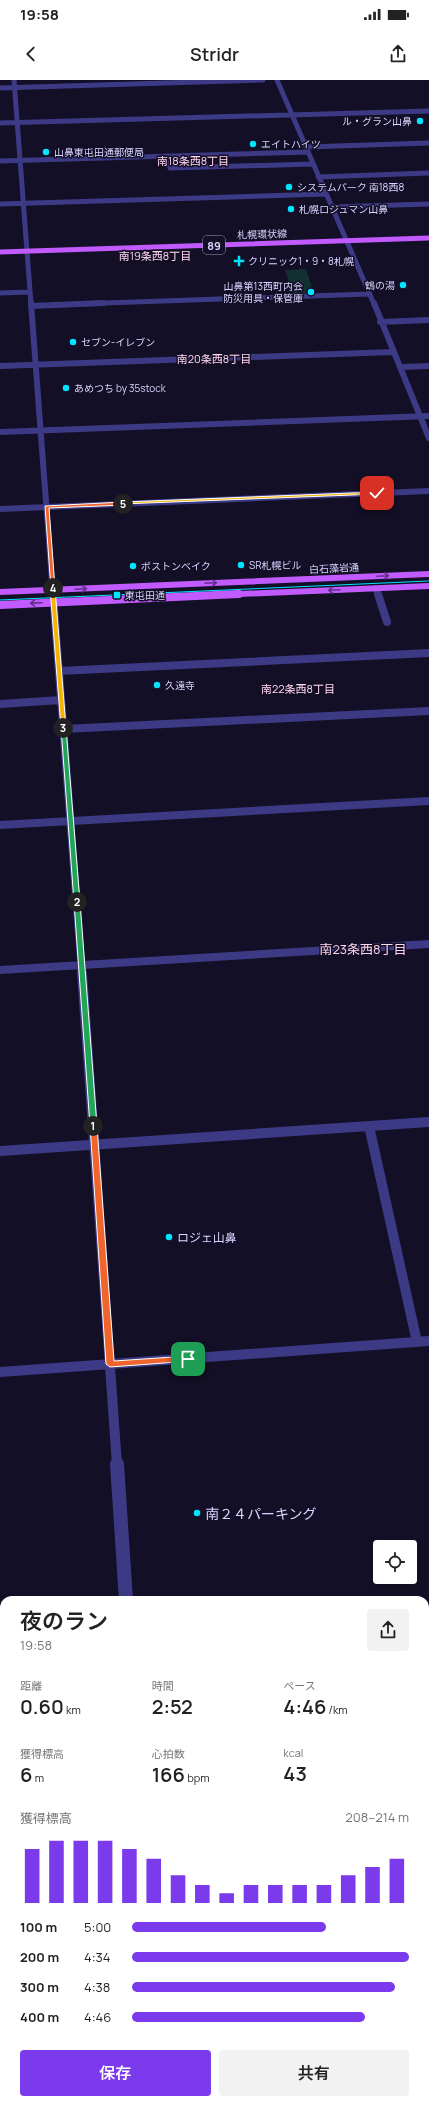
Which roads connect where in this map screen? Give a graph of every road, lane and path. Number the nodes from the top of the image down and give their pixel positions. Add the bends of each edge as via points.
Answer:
1 (263, 80) edge
2 (277, 80) edge
3 (14, 83) edge
4 (0, 88) edge
5 (429, 111) edge
6 (292, 114) junction
7 (0, 122) edge
8 (17, 122) junction
9 (429, 143) edge
10 (306, 147) junction
11 (308, 152) junction
12 (168, 156) junction
13 (0, 161) edge
14 (20, 161) junction
15 (313, 164) junction
16 (429, 173) edge
17 (318, 177) junction
18 (326, 194) junction
19 (23, 203) junction
20 (0, 204) edge
21 (429, 204) edge
22 (331, 207) junction
23 (429, 238) edge
24 (346, 240) junction
25 (27, 251) junction
26 (0, 252) edge
27 (30, 292) junction
28 (0, 293) edge
29 (368, 294) junction
30 (31, 306) junction
31 (429, 320) edge
32 (380, 322) junction
33 (392, 352) junction
34 (35, 363) junction
35 (0, 366) edge
36 (429, 366) edge
37 (401, 367) junction
38 (429, 416) edge
39 (420, 417) junction
40 (41, 431) junction
41 (0, 432) edge
42 (429, 438) edge
43 (429, 491) edge
44 (46, 507) junction
45 (0, 509) edge
46 (429, 574) edge
47 (429, 586) edge
48 (376, 588) junction
49 (53, 590) junction
50 (0, 592) edge
51 (54, 603) junction
52 (0, 605) edge
53 (387, 622) dead end
54 (429, 653) edge
55 (59, 671) junction
56 (62, 700) junction
57 (0, 704) edge
58 (429, 711) edge
59 (64, 729) junction
60 (429, 801) edge
61 (71, 822) junction
62 (0, 825) edge
63 (429, 944) edge
64 (82, 965) junction
65 (0, 970) edge
66 (429, 1122) edge
67 (370, 1126) junction
68 (95, 1144) junction
69 (0, 1151) edge
70 (429, 1341) edge
71 (417, 1342) junction
72 (110, 1364) junction
73 (0, 1372) edge
74 (126, 1596) edge

1 - 3 street
2 - 6 street
3 - 4 street
3 - 8 street
5 - 6 street
6 - 8 street
6 - 10 street
7 - 8 street
8 - 14 street
9 - 10 street
10 - 11 street
11 - 12 street
11 - 15 street
12 - 14 street
12 - 15 street via 170,168
13 - 14 street
14 - 19 street
15 - 17 street
16 - 17 street
17 - 18 street
18 - 19 street
18 - 22 street
19 - 20 street
19 - 25 street
21 - 22 street
22 - 24 street
23 - 24 main road, 札幌環状線 / 89
24 - 25 main road, 札幌環状線 / 89
24 - 29 street
25 - 26 main road, 札幌環状線 / 89
25 - 27 street
27 - 28 street
27 - 30 street
29 - 30 street
29 - 32 street
30 - 34 street
31 - 32 street
32 - 33 street
33 - 34 street
33 - 37 street
34 - 35 street
34 - 40 street
36 - 37 street
37 - 39 street
38 - 39 street
39 - 40 street
39 - 42 street
40 - 41 street
40 - 44 street
43 - 44 street
44 - 45 street
44 - 49 street
49 -> 46 main road, 白石藻岩通
47 - 48 main road, 白石藻岩通
48 -> 51 main road, 白石藻岩通
48 - 53 street
49 - 50 main road, 白石藻岩通
49 - 51 street
51 -> 52 main road, 白石藻岩通
51 - 55 street
54 - 55 street
55 - 56 street
56 - 57 street
56 - 59 street
58 - 59 street
59 - 61 street
60 - 61 street
61 - 62 street
61 - 64 street
63 - 64 street
64 - 65 street
64 - 68 street
66 - 67 street
67 - 68 street
67 - 71 street
68 - 69 street
68 - 72 street
70 - 71 street
71 - 72 street
72 - 73 street
72 - 74 street

